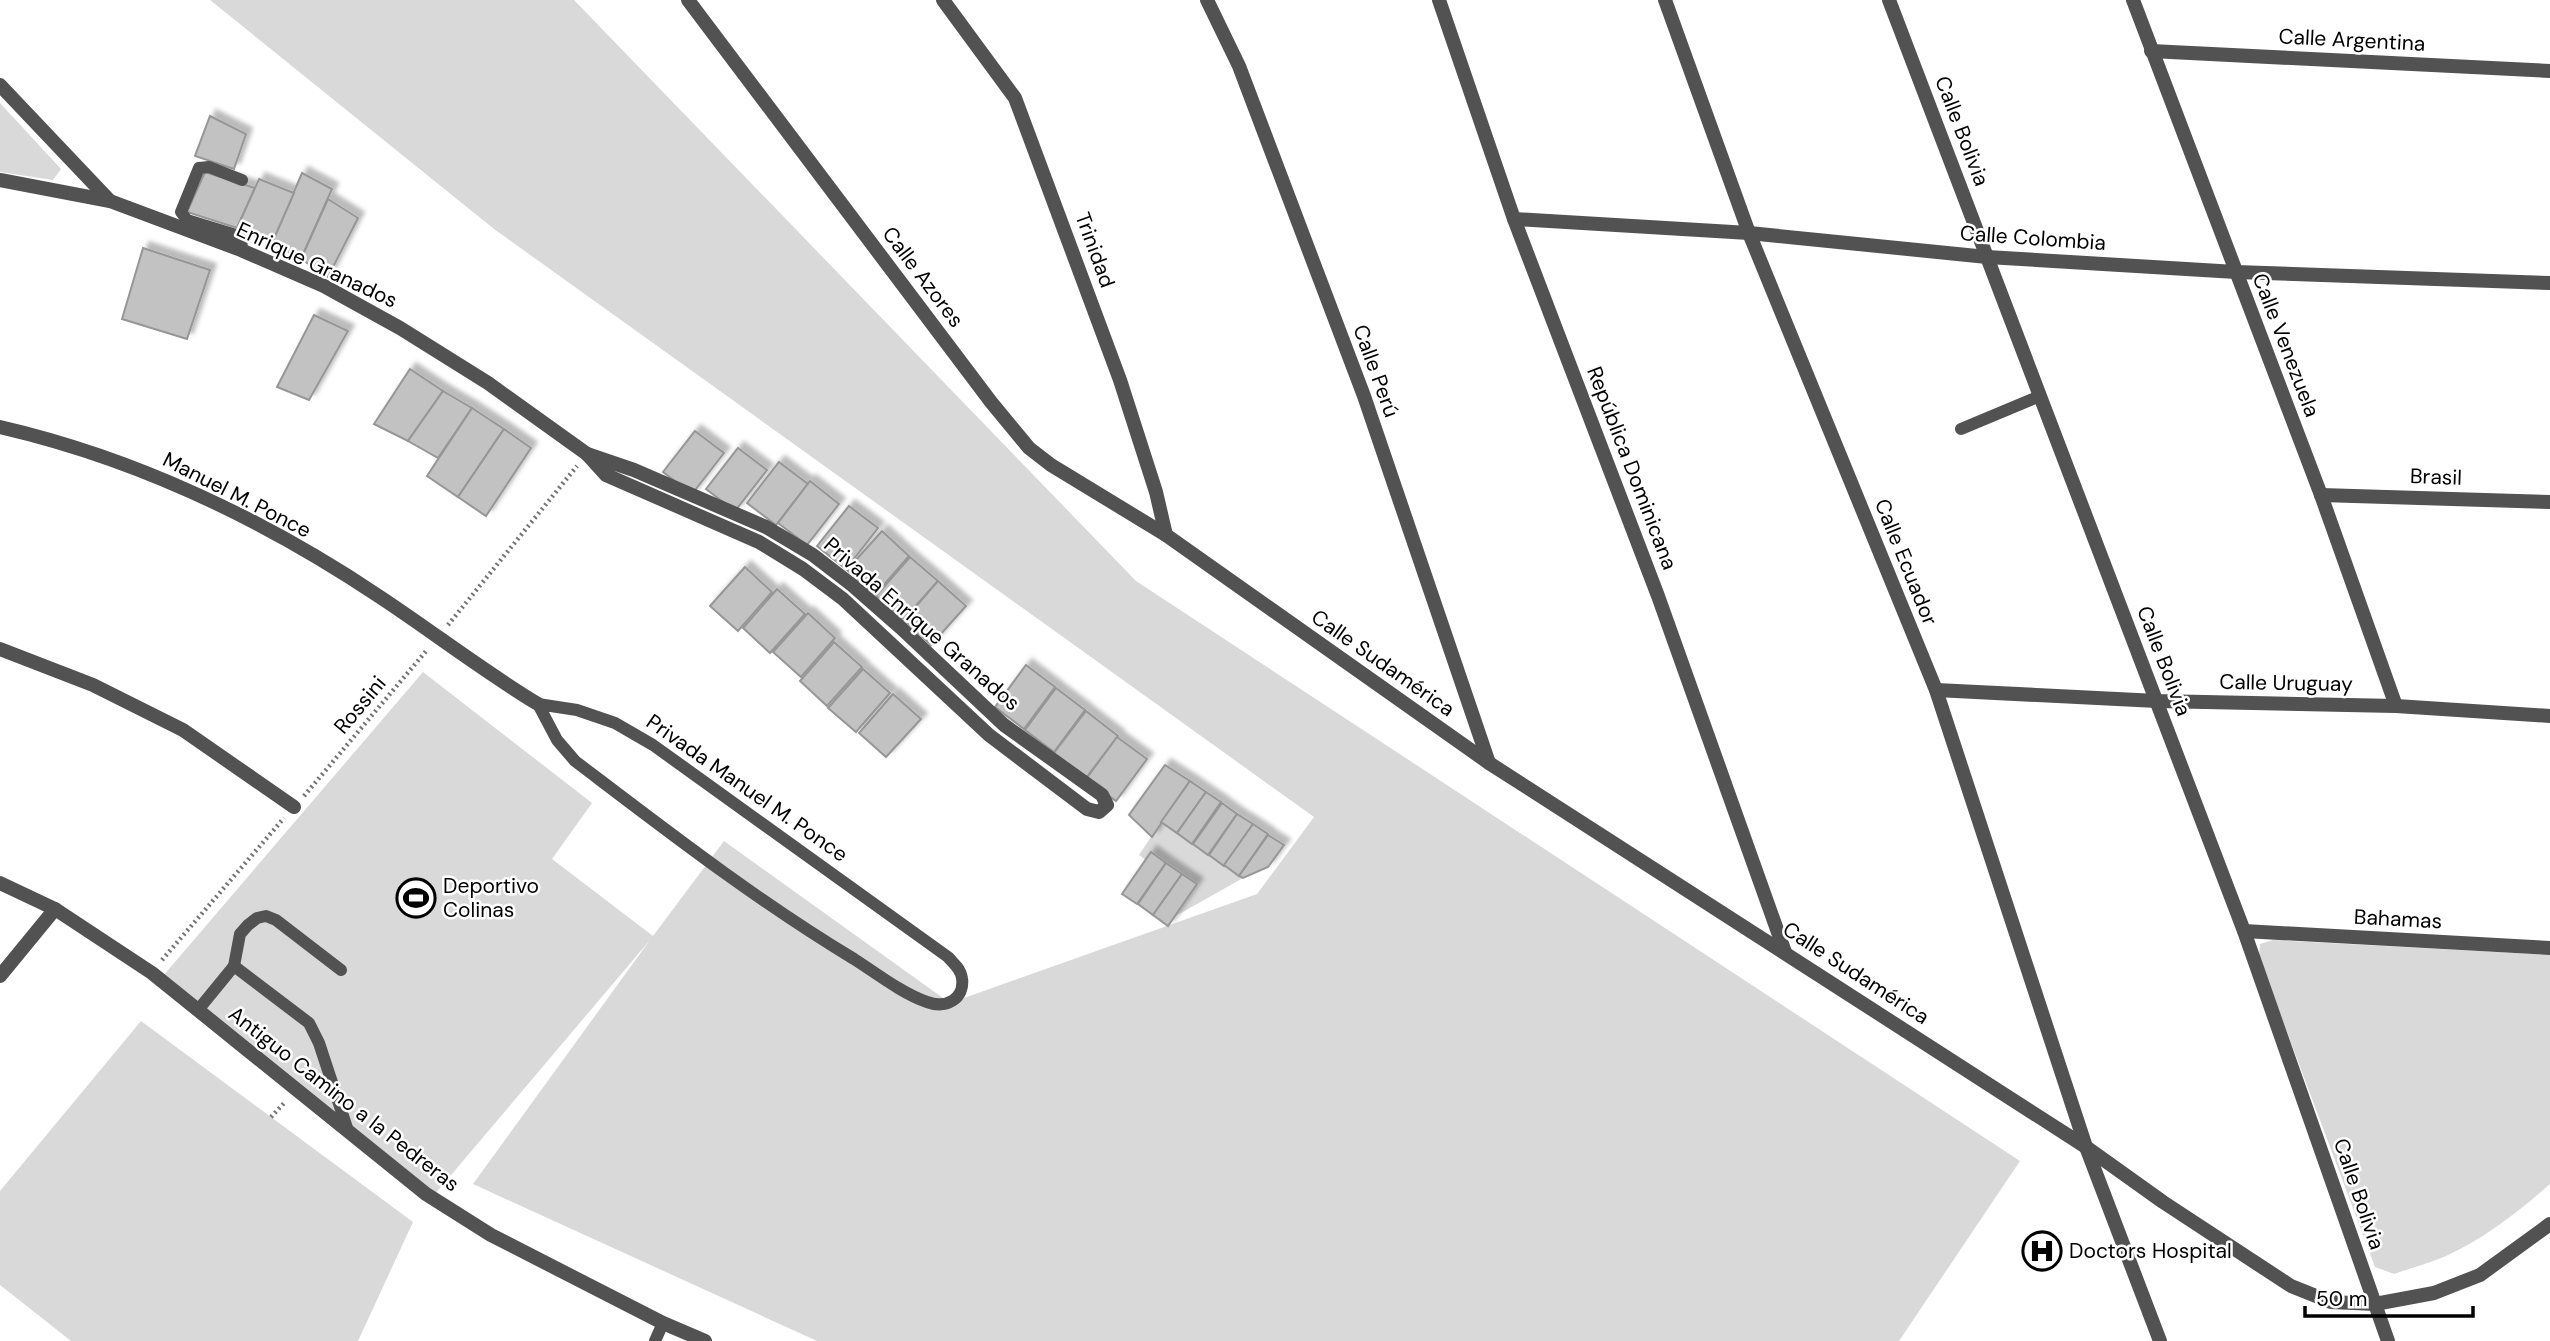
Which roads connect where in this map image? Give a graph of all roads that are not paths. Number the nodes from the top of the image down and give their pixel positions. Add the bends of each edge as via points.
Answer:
1 (688, 0) edge
2 (943, 0) edge
3 (1207, 0) edge
4 (1439, 0) edge
5 (1665, 0) edge
6 (1889, 0) edge
7 (2133, 0) edge
8 (2151, 51) junction
9 (2550, 71) edge
10 (0, 85) edge
11 (0, 180) edge
12 (242, 180) dead end
13 (110, 201) junction
14 (1514, 219) junction
15 (1749, 233) junction
16 (241, 250) junction
17 (1987, 257) junction
18 (2236, 272) junction
19 (2550, 283) edge
20 (2040, 397) junction
21 (0, 427) edge
22 (1961, 429) dead end
23 (587, 454) junction
24 (2321, 495) junction
25 (2550, 502) edge
26 (1166, 534) junction
27 (438, 638) joint
28 (0, 649) edge
29 (1936, 690) junction
30 (2157, 701) junction
31 (538, 704) junction
32 (2396, 706) junction
33 (2550, 716) edge
34 (1489, 763) junction
35 (294, 807) road end
36 (0, 883) edge
37 (55, 909) junction
38 (2244, 931) junction
39 (2550, 948) edge
40 (1785, 952) junction
41 (234, 966) junction
42 (341, 970) dead end
43 (0, 976) edge
44 (198, 1010) junction
45 (348, 1131) junction
46 (2086, 1147) junction
47 (2550, 1224) edge
48 (2375, 1304) junction
49 (663, 1323) junction
50 (655, 1341) edge
51 (705, 1341) edge
52 (2160, 1341) edge
53 (2388, 1341) edge

1 - 26 street, Calle Azores via 1029,448
2 - 26 street, Trinidad via 1014,98 1120,380
3 - 34 street, Calle Perú via 1239,66 1364,396
4 - 14 street, República Dominicana
5 - 15 street, Calle Ecuador
6 - 17 street, Calle Bolivia
7 - 8 street, Calle Venezuela
8 - 9 street, Calle Argentina
8 - 18 street, Calle Venezuela
10 - 13 street
11 - 13 street, Enrique Granados
12 - 16 lane via 209,167 199,168 181,212 187,220 239,236
13 - 16 street, Enrique Granados
14 - 15 street, Calle Colombia
14 - 40 street, República Dominicana via 1658,596
15 - 17 street, Calle Colombia
15 - 29 street, Calle Ecuador
16 - 23 street, Enrique Granados via 324,286 400,328 488,383
17 - 18 street, Calle Colombia
17 - 20 street, Calle Bolivia
18 - 19 street, Calle Colombia
18 - 24 street, Calle Venezuela
20 - 22 lane
20 - 30 street, Calle Bolivia
21 - 27 street, Manuel M. Ponce via 146,472 269,530 379,596
23 - 23 street, Privada Enrique Granados via 606,475 759,542 803,569 843,599 989,735 1087,809 1099,812 1107,805 1102,795 1004,725 813,555 766,527
24 - 25 street, Brasil
24 - 32 street, Calle Venezuela
26 - 34 street, Calle Sudamérica
27 - 31 street, Privada Manuel M. Ponce
28 - 35 street via 93,685 183,730
29 - 30 street, Calle Uruguay
29 - 46 street, Calle Ecuador
30 - 32 street, Calle Uruguay
30 - 38 street, Calle Bolivia
31 - 31 lane, Privada Manuel M. Ponce via 577,710 615,723 653,745 948,957 961,971 963,986 957,999 929,1003 733,881 575,761 557,740
32 - 33 street, Calle Uruguay
34 - 40 street, Calle Sudamérica
36 - 37 street, Antiguo Camino a la Pedreras
37 - 43 street
37 - 44 street, Antiguo Camino a la Pedreras via 152,973
38 - 39 street, Bahamas
38 - 48 street, Calle Bolivia
40 - 46 street, Calle Sudamérica
41 - 42 lane via 240,934 266,916
41 - 44 lane
41 - 45 lane via 309,1023
44 - 45 street, Antiguo Camino a la Pedreras
45 - 49 street, Antiguo Camino a la Pedreras via 426,1194 491,1235
46 - 48 street, Calle Sudamérica via 2291,1286 2331,1302
46 - 52 street, Calle Ecuador
47 - 48 street, Calle Sudamérica via 2480,1275 2434,1293
48 - 53 street, Calle Bolivia
49 - 50 lane
49 - 51 street, Antiguo Camino a la Pedreras

